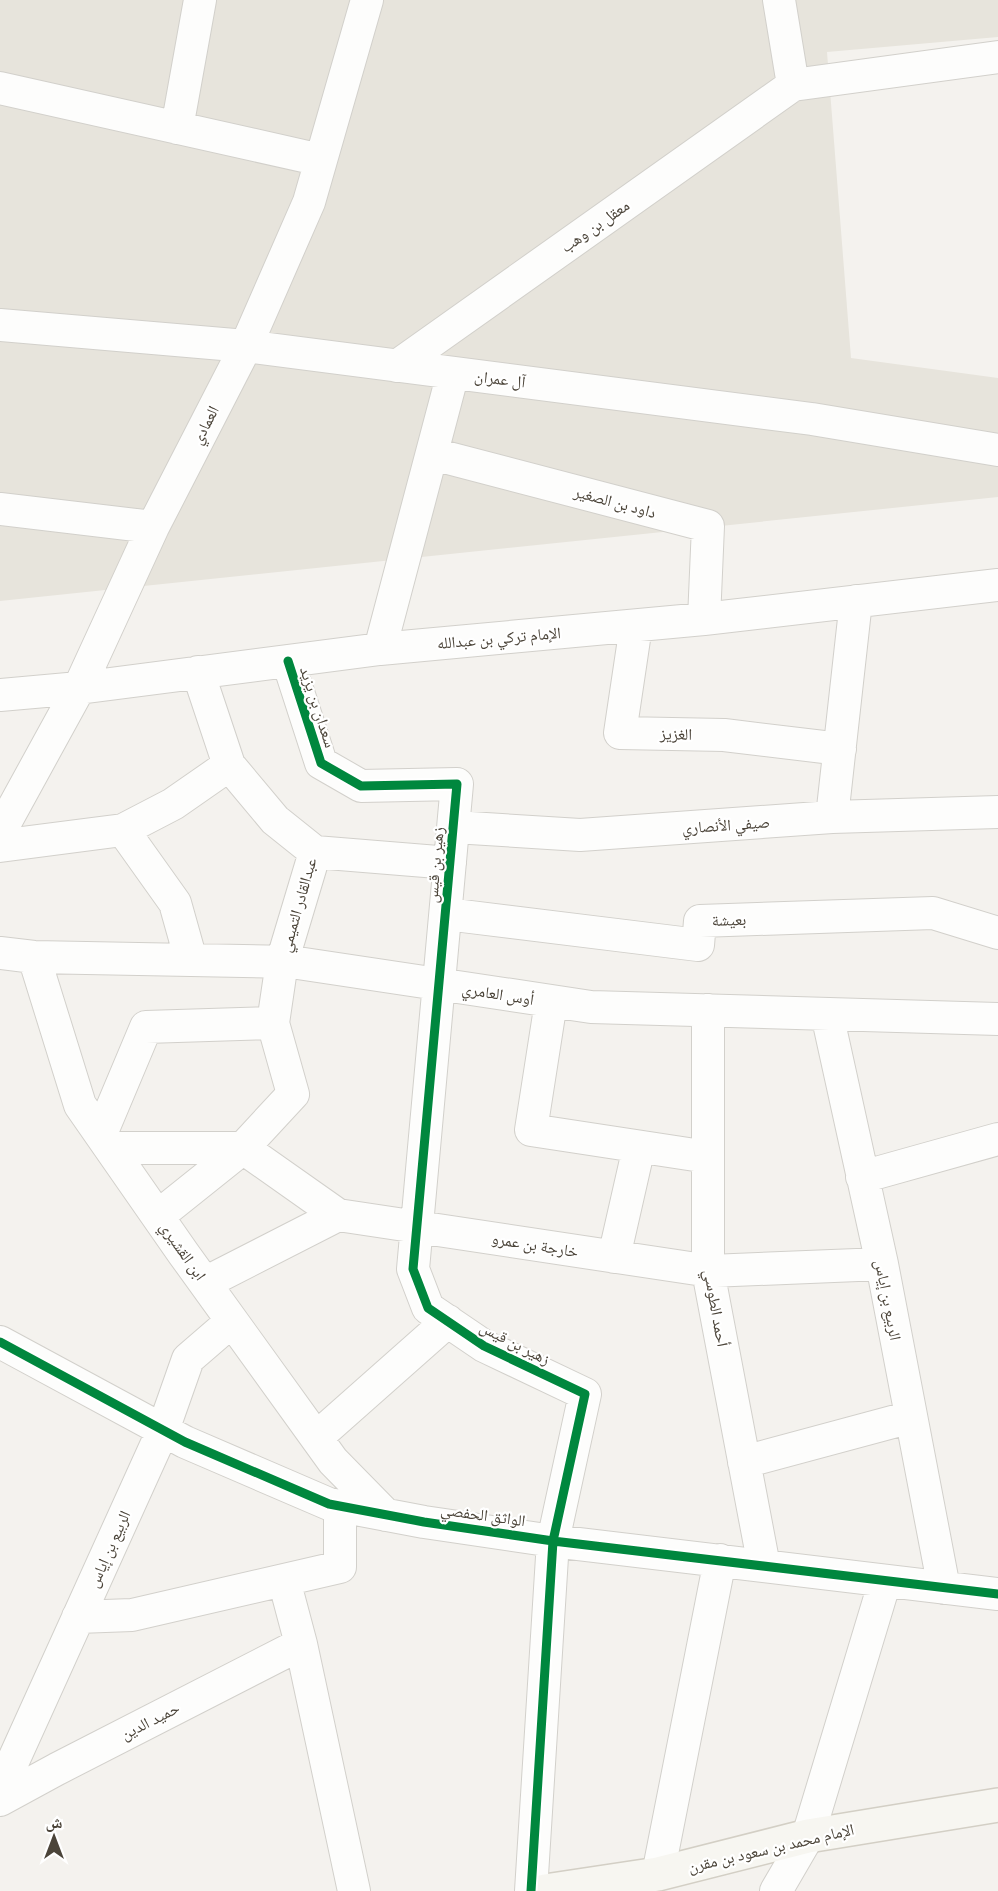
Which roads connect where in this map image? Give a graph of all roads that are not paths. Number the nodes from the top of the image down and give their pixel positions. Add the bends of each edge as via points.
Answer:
1 (200, 0) edge
2 (368, 0) edge
3 (781, 0) edge
4 (998, 57) edge
5 (793, 86) junction
6 (0, 88) edge
7 (177, 128) junction
8 (321, 160) junction
9 (0, 325) edge
10 (246, 346) junction
11 (398, 366) junction
12 (453, 373) junction
13 (998, 450) edge
14 (433, 454) junction
15 (0, 509) edge
16 (153, 527) junction
17 (998, 585) edge
18 (856, 602) junction
19 (704, 619) junction
20 (636, 626) junction
21 (380, 649) junction
22 (288, 661) junction
23 (198, 672) junction
24 (79, 687) junction
25 (0, 695) edge
26 (840, 749) junction
27 (229, 765) junction
28 (457, 784) joint
29 (998, 812) edge
30 (832, 817) junction
31 (454, 827) junction
32 (123, 830) junction
33 (0, 832) edge
34 (0, 846) edge
35 (315, 852) junction
36 (450, 863) junction
37 (446, 914) junction
38 (998, 933) edge
39 (0, 953) edge
40 (34, 957) junction
41 (191, 960) junction
42 (282, 962) junction
43 (439, 985) junction
44 (551, 1002) junction
45 (708, 1010) junction
46 (827, 1014) junction
47 (998, 1019) edge
48 (273, 1023) junction
49 (998, 1139) edge
50 (105, 1141) junction
51 (639, 1147) junction
52 (243, 1148) junction
53 (708, 1157) junction
54 (862, 1177) junction
55 (338, 1215) junction
56 (158, 1216) junction
57 (417, 1227) junction
58 (614, 1257) junction
59 (882, 1264) junction
60 (708, 1271) junction
61 (205, 1283) junction
62 (232, 1320) junction
63 (448, 1322) junction
64 (0, 1341) edge
65 (911, 1417) junction
66 (163, 1430) junction
67 (317, 1437) junction
68 (744, 1462) junction
69 (340, 1506) junction
70 (386, 1515) junction
71 (553, 1541) junction
72 (720, 1560) junction
73 (764, 1566) junction
74 (284, 1580) junction
75 (885, 1581) junction
76 (944, 1588) junction
77 (998, 1594) edge
78 (78, 1617) junction
79 (301, 1644) junction
80 (0, 1790) edge
81 (0, 1800) edge
82 (998, 1805) edge
83 (808, 1836) junction
84 (658, 1874) junction
85 (354, 1891) edge
86 (531, 1891) edge
87 (545, 1891) edge
88 (776, 1891) edge

1 - 7 street
2 - 8 street, العمادي
3 - 5 street
4 - 5 street
5 - 11 street, معقل بن وهب
6 - 7 street
7 - 8 street
8 - 10 street, العمادي via 309,202
9 - 10 street, آل عمران
10 - 11 street, آل عمران
10 - 16 street, العمادي
11 - 12 street, آل عمران
12 - 13 street, آل عمران via 812,419
12 - 14 street
14 - 19 street, داود بن الصغير via 708,526
14 - 21 street
15 - 16 street
16 - 24 street, العمادي
17 - 18 street, الإمام تركي بن عبدالله
18 - 19 street, الإمام تركي بن عبدالله
18 - 26 street
19 - 20 street, الإمام تركي بن عبدالله
20 - 21 street, الإمام تركي بن عبدالله
20 - 26 street, الغزيز via 620,733 724,735
21 - 22 street, الإمام تركي بن عبدالله
22 - 23 street, الإمام تركي بن عبدالله
22 - 28 street, سعدان بن يزيد via 321,763 361,786
23 - 24 street, الإمام تركي بن عبدالله
23 - 27 street, عبدالقادر التميمي
24 - 25 street, الإمام تركي بن عبدالله
24 - 33 street, العمادي
26 - 30 street
27 - 32 street via 173,804
27 - 35 street, عبدالقادر التميمي via 275,820
28 - 31 street, زهير بن قيس
29 - 30 street, صيفي الأنصاري
30 - 31 street, صيفي الأنصاري via 580,836
31 - 36 street, زهير بن قيس
32 - 34 street
32 - 41 street via 175,903
35 - 36 street
35 - 42 street, عبدالقادر التميمي
36 - 37 street, زهير بن قيس
37 - 38 street, بعيشة via 699,945 700,921 933,913
37 - 43 street, زهير بن قيس
39 - 40 street, أوس العامري
40 - 41 street, أوس العامري
40 - 50 street, ابن القشيري via 80,1105
41 - 42 street, أوس العامري
42 - 43 street, أوس العامري
42 - 48 street, عبدالقادر التميمي
43 - 44 street, أوس العامري
43 - 57 street, زهير بن قيس
44 - 45 street, أوس العامري
44 - 51 street via 531,1130
45 - 46 street, أوس العامري
45 - 53 street, أحمد الطوسي
46 - 47 street, أوس العامري
46 - 54 street, الربيع بن إياس
48 - 50 street via 146,1027
48 - 52 street via 293,1094
49 - 54 street
50 - 52 street
50 - 56 street, ابن القشيري
51 - 53 street
51 - 58 street
52 - 55 street
52 - 56 street
53 - 60 street, أحمد الطوسي
54 - 59 street, الربيع بن إياس
55 - 57 street, خارجة بن عمرو
55 - 61 street
56 - 61 street, ابن القشيري
57 - 58 street, خارجة بن عمرو
57 - 63 street, زهير بن قيس via 413,1269 428,1308
58 - 60 street, خارجة بن عمرو
59 - 60 street, خارجة بن عمرو
59 - 65 street, الربيع بن إياس
60 - 68 street, أحمد الطوسي
61 - 62 street, ابن القشيري
62 - 66 street, الربيع بن إياس via 188,1359
62 - 67 street, ابن القشيري
63 - 67 street
63 - 71 street, زهير بن قيس via 484,1346 585,1394
64 - 66 street, الواثق الحفصي
65 - 68 street
65 - 76 street, الربيع بن إياس
66 - 69 street, الواثق الحفصي
66 - 78 street, الربيع بن إياس
67 - 70 street, ابن القشيري via 333,1461
68 - 73 street, أحمد الطوسي
69 - 70 street, الواثق الحفصي
69 - 74 street via 340,1567
70 - 71 street, الواثق الحفصي
71 - 72 street, الواثق الحفصي
71 - 86 street, زهير بن قيس
72 - 73 street, الواثق الحفصي
72 - 84 street
73 - 75 street, الواثق الحفصي
74 - 78 street via 132,1615
74 - 79 street
75 - 76 street, الواثق الحفصي
75 - 83 street
76 - 77 street, الواثق الحفصي
78 - 80 street, الربيع بن إياس
79 - 81 street, حميد الدين
79 - 85 street
82 - 83 street, الإمام محمد بن سعود بن مقرن
83 - 84 street, الإمام محمد بن سعود بن مقرن
83 - 88 street
84 - 87 street, الإمام محمد بن سعود بن مقرن

